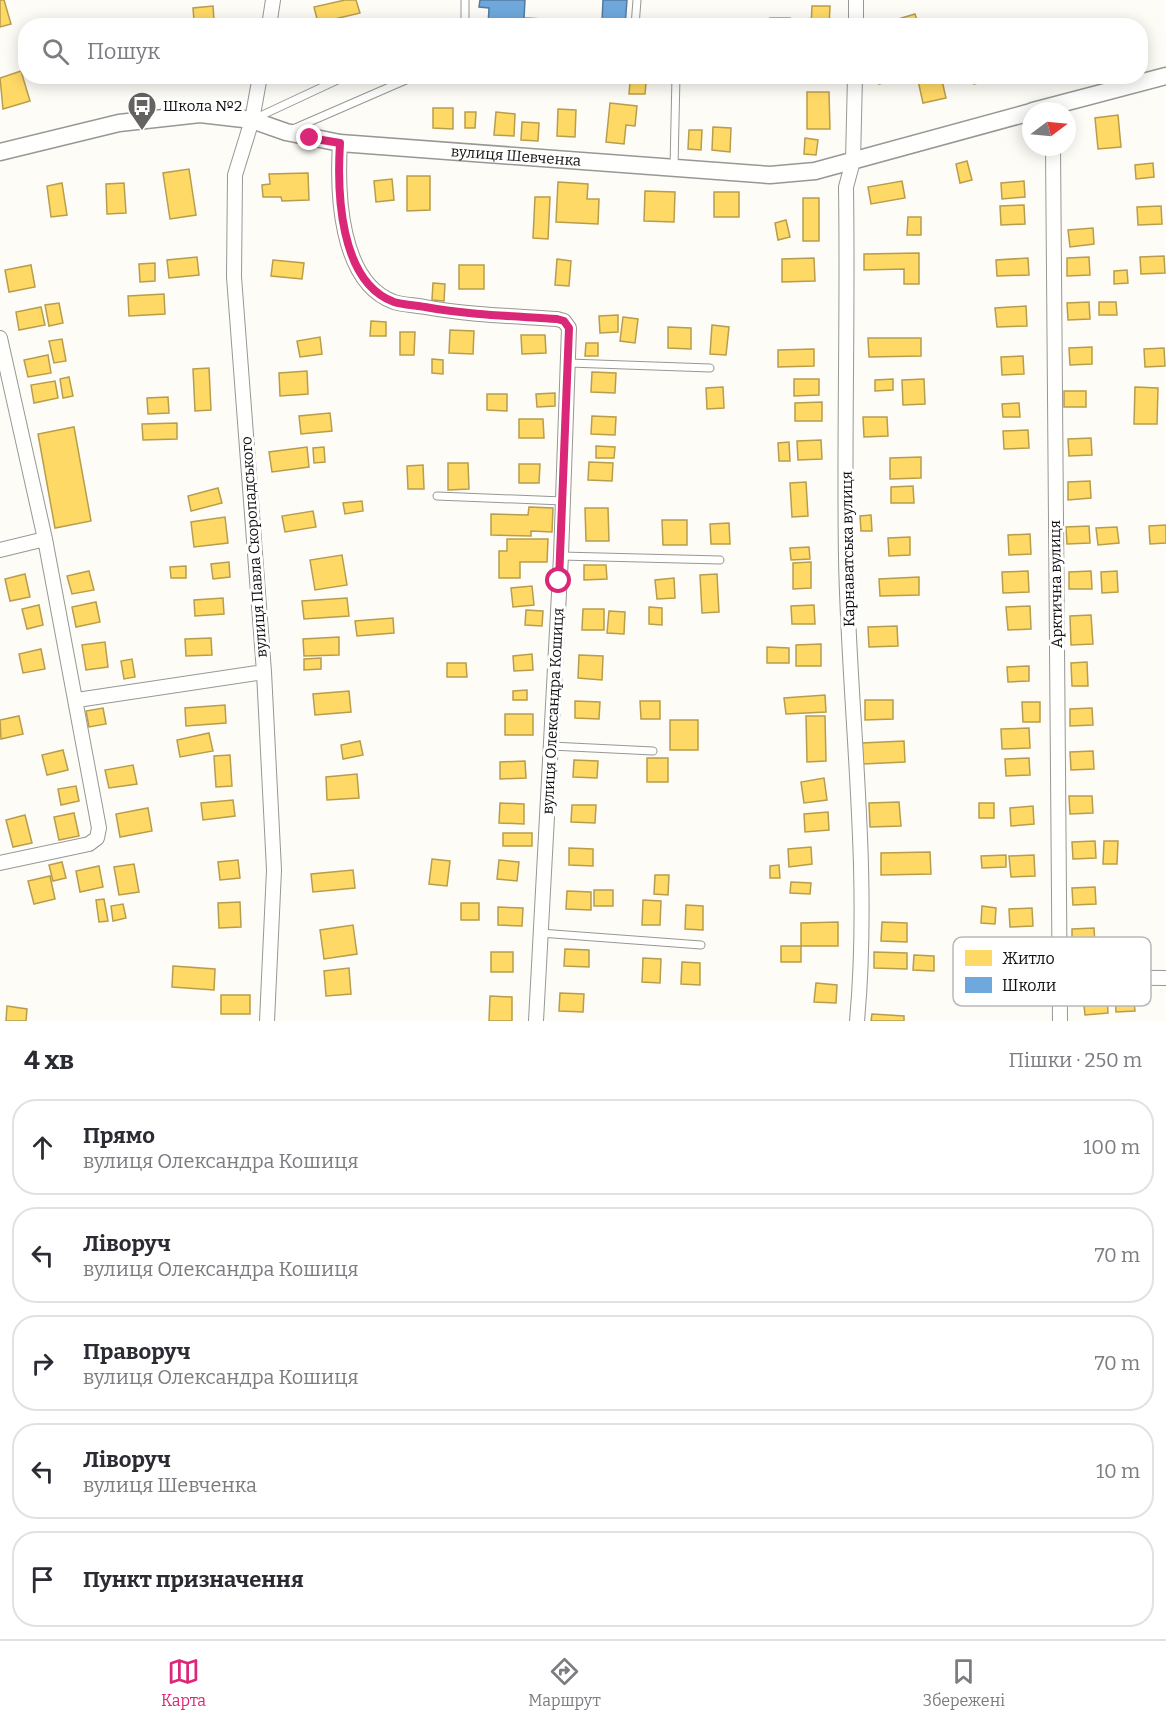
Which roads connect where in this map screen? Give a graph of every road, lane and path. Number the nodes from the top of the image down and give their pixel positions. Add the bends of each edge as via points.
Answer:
1 (273, 0) edge
2 (465, 0) edge
3 (636, 0) edge
4 (856, 0) edge
5 (270, 18) edge
6 (463, 18) edge
7 (635, 18) edge
8 (856, 18) edge
9 (1166, 76) edge
10 (1148, 81) edge
11 (259, 84) edge
12 (329, 84) edge
13 (397, 84) edge
14 (676, 84) edge
15 (855, 84) edge
16 (1138, 84) edge
17 (1074, 102) edge
18 (1022, 114) edge
19 (252, 120) junction
20 (286, 132) junction
21 (340, 143) junction
22 (0, 152) edge
23 (1053, 156) edge
24 (853, 161) junction
25 (674, 168) junction
26 (0, 338) edge
27 (569, 363) junction
28 (710, 368) dead end
29 (437, 496) dead end
30 (563, 501) junction
31 (45, 539) junction
32 (0, 550) edge
33 (561, 556) junction
34 (720, 560) dead end
35 (264, 672) junction
36 (77, 700) junction
37 (551, 746) junction
38 (653, 751) dead end
39 (0, 863) edge
40 (540, 933) junction
41 (1061, 937) edge
42 (701, 945) dead end
43 (1151, 978) edge
44 (1166, 978) edge
45 (1061, 1006) edge
46 (267, 1021) edge
47 (536, 1021) edge
48 (857, 1021) edge
49 (1060, 1021) edge

1 - 5 street
2 - 6 lane
3 - 7 lane
4 - 8 street
9 - 10 street, вулиця Шевченка
11 - 19 street, вулиця Павла Скоропадського
12 - 19 lane
13 - 20 lane
14 - 25 lane
15 - 24 street, Карнаватська вулиця
16 - 17 street, вулиця Шевченка
18 - 24 street, вулиця Шевченка
19 - 20 street, вулиця Шевченка
19 - 22 street, вулиця Шевченка via 200,114 154,118
19 - 35 street, вулиця Павла Скоропадського via 235,175 234,278
20 - 21 street, вулиця Шевченка
21 - 25 street, вулиця Шевченка
21 - 27 street, вулиця Олександра Кошиця via 337,183 343,229 363,279 392,302 452,312 564,321 570,335
23 - 41 street, Арктична вулиця
24 - 25 street, вулиця Шевченка via 814,171 770,175
24 - 48 street, Карнаватська вулиця via 846,187 846,559 861,898
26 - 31 street
27 - 28 lane
27 - 30 street, вулиця Олександра Кошиця
29 - 30 lane
30 - 33 street, вулиця Олександра Кошиця
31 - 32 street
31 - 36 street
33 - 34 lane
33 - 37 street, вулиця Олександра Кошиця
35 - 36 street
35 - 46 street, вулиця Павла Скоропадського via 274,870
36 - 39 street via 98,818 97,838 76,848
37 - 38 lane
37 - 40 street, вулиця Олександра Кошиця
40 - 42 lane
40 - 47 street, вулиця Олександра Кошиця
43 - 44 street
45 - 49 street, Арктична вулиця

